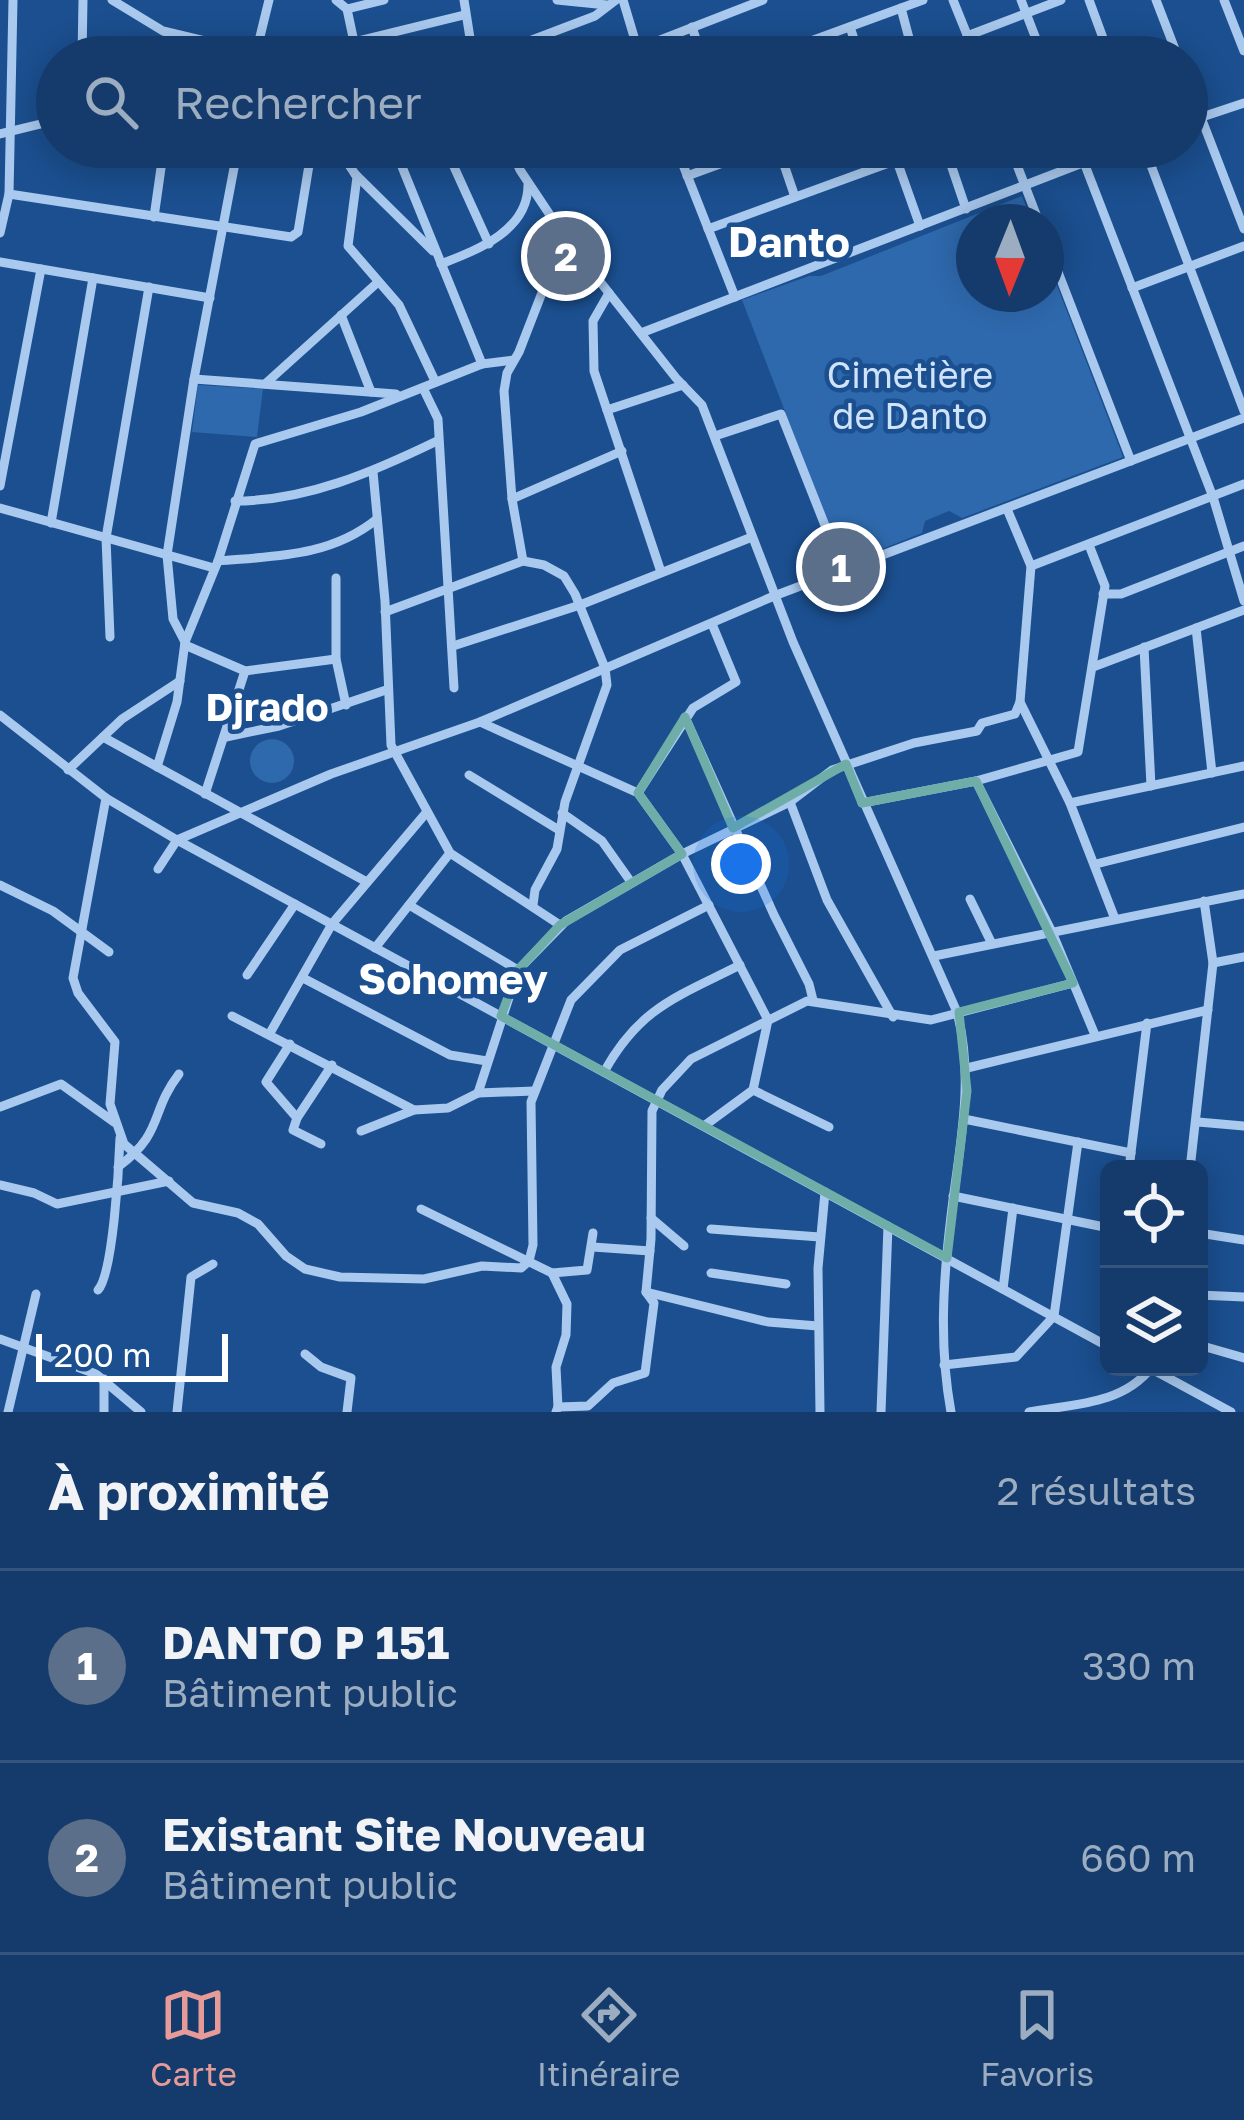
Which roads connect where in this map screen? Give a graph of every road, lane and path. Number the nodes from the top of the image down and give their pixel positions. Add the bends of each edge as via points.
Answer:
1 (13, 0) edge
2 (83, 0) edge
3 (112, 0) edge
4 (269, 0) edge
5 (336, 0) edge
6 (384, 0) edge
7 (464, 0) edge
8 (557, 0) edge
9 (763, 0) edge
10 (922, 0) edge
11 (953, 0) edge
12 (1021, 0) edge
13 (1061, 0) edge
14 (1088, 0) edge
15 (1156, 0) edge
16 (1224, 0) edge
17 (612, 4) edge
18 (132, 5) edge
19 (901, 8) junction
20 (347, 9) junction
21 (1026, 13) junction
22 (464, 15) junction
23 (626, 22) junction
24 (850, 27) junction
25 (692, 28) junction
26 (968, 35) joint
27 (82, 36) edge
28 (187, 36) edge
29 (260, 36) edge
30 (353, 36) edge
31 (378, 36) edge
32 (468, 36) edge
33 (537, 36) edge
34 (632, 36) edge
35 (675, 36) edge
36 (695, 36) edge
37 (825, 36) edge
38 (853, 36) edge
39 (908, 36) edge
40 (1035, 36) edge
41 (1102, 36) edge
42 (1170, 36) edge
43 (1244, 51) edge
44 (1244, 103) edge
45 (1208, 115) edge
46 (36, 124) edge
47 (4, 132) edge
48 (1208, 135) edge
49 (161, 168) edge
50 (235, 168) edge
51 (307, 168) edge
52 (352, 168) edge
53 (402, 168) edge
54 (455, 168) edge
55 (521, 168) edge
56 (684, 168) edge
57 (703, 168) edge
58 (785, 168) edge
59 (875, 168) edge
60 (900, 168) edge
61 (952, 168) edge
62 (1018, 168) edge
63 (1071, 168) edge
64 (1086, 168) edge
65 (1152, 168) edge
66 (356, 174) junction
67 (687, 176) junction
68 (528, 182) junction
69 (1024, 186) junction
70 (9, 194) junction
71 (795, 197) junction
72 (965, 204) edge
73 (977, 204) edge
74 (1032, 204) edge
75 (956, 212) edge
76 (154, 218) junction
77 (920, 226) junction
78 (225, 229) junction
79 (708, 230) junction
80 (1244, 230) edge
81 (0, 233) edge
82 (564, 236) junction
83 (490, 244) junction
84 (1244, 246) edge
85 (439, 259) junction
86 (0, 262) edge
87 (1189, 266) junction
88 (41, 268) junction
89 (93, 278) junction
90 (376, 283) junction
91 (149, 287) junction
92 (1064, 288) edge
93 (1132, 288) junction
94 (609, 293) junction
95 (735, 297) junction
96 (210, 298) junction
97 (341, 315) junction
98 (641, 333) junction
99 (514, 360) junction
100 (482, 364) junction
101 (194, 379) junction
102 (435, 381) junction
103 (265, 384) junction
104 (683, 385) junction
105 (423, 388) junction
106 (371, 392) junction
107 (401, 394) junction
108 (607, 410) junction
109 (1244, 414) edge
110 (715, 436) junction
111 (1190, 438) junction
112 (437, 441) junction
113 (622, 451) junction
114 (1131, 461) junction
115 (373, 472) junction
116 (1244, 484) edge
117 (0, 486) edge
118 (1213, 496) junction
119 (512, 499) junction
120 (235, 501) junction
121 (0, 508) edge
122 (1007, 509) junction
123 (51, 523) junction
124 (374, 526) junction
125 (752, 536) junction
126 (106, 538) junction
127 (1088, 545) junction
128 (1244, 546) edge
129 (1230, 551) junction
130 (167, 555) junction
131 (523, 561) junction
132 (216, 565) junction
133 (1031, 566) junction
134 (843, 571) junction
135 (661, 572) junction
136 (336, 578) dead end
137 (446, 588) junction
138 (1103, 594) junction
139 (774, 596) junction
140 (580, 605) junction
141 (1244, 605) edge
142 (388, 607) junction
143 (712, 623) junction
144 (1196, 628) junction
145 (110, 637) dead end
146 (185, 644) junction
147 (453, 646) junction
148 (1144, 647) junction
149 (336, 659) junction
150 (1093, 667) junction
151 (605, 668) junction
152 (244, 671) junction
153 (180, 681) junction
154 (454, 688) dead end
155 (386, 690) junction
156 (1020, 702) junction
157 (346, 705) junction
158 (0, 715) edge
159 (685, 717) junction
160 (480, 722) junction
161 (103, 736) junction
162 (226, 737) junction
163 (395, 753) junction
164 (1049, 760) junction
165 (846, 764) junction
166 (578, 765) junction
167 (1244, 766) edge
168 (157, 767) junction
169 (68, 770) junction
170 (1212, 773) junction
171 (469, 775) dead end
172 (976, 781) junction
173 (1151, 786) junction
174 (638, 793) junction
175 (205, 794) junction
176 (106, 798) junction
177 (790, 802) junction
178 (862, 803) junction
179 (1070, 803) junction
180 (238, 813) junction
181 (426, 813) junction
182 (562, 813) junction
183 (1244, 827) edge
184 (733, 828) junction
185 (559, 830) junction
186 (177, 840) junction
187 (450, 853) junction
188 (682, 854) junction
189 (1096, 864) junction
190 (158, 869) dead end
191 (365, 881) junction
192 (631, 882) junction
193 (0, 885) edge
194 (535, 890) junction
195 (1244, 894) edge
196 (519, 898) junction
197 (970, 898) dead end
198 (1204, 901) junction
199 (295, 904) junction
200 (409, 905) junction
201 (532, 905) junction
202 (709, 905) junction
203 (1114, 919) junction
204 (332, 924) junction
205 (560, 926) junction
206 (1052, 932) junction
207 (82, 933) junction
208 (992, 944) junction
209 (375, 948) junction
210 (109, 952) dead end
211 (934, 956) junction
212 (1244, 956) edge
213 (1213, 963) junction
214 (740, 965) junction
215 (518, 970) junction
216 (248, 975) dead end
217 (303, 978) junction
218 (1073, 982) junction
219 (813, 1000) junction
220 (1208, 1010) junction
221 (958, 1012) junction
222 (232, 1016) dead end
223 (500, 1016) junction
224 (893, 1017) junction
225 (768, 1020) junction
226 (1147, 1023) junction
227 (270, 1033) junction
228 (1095, 1035) junction
229 (290, 1044) junction
230 (552, 1044) junction
231 (487, 1061) junction
232 (332, 1065) junction
233 (967, 1068) junction
234 (604, 1072) junction
235 (179, 1074) dead end
236 (753, 1090) junction
237 (534, 1091) junction
238 (478, 1093) junction
239 (655, 1100) junction
240 (0, 1107) edge
241 (414, 1110) junction
242 (297, 1118) junction
243 (964, 1119) junction
244 (114, 1122) junction
245 (1198, 1122) junction
246 (704, 1126) junction
247 (1244, 1126) edge
248 (829, 1127) dead end
249 (362, 1131) dead end
250 (119, 1138) junction
251 (1078, 1142) junction
252 (321, 1144) dead end
253 (1131, 1153) junction
254 (134, 1154) junction
255 (1131, 1160) edge
256 (1192, 1160) edge
257 (118, 1167) junction
258 (170, 1181) junction
259 (0, 1185) edge
260 (114, 1190) junction
261 (825, 1192) junction
262 (953, 1196) junction
263 (1013, 1208) junction
264 (422, 1209) dead end
265 (651, 1218) junction
266 (1067, 1220) junction
267 (888, 1226) junction
268 (1100, 1226) edge
269 (711, 1229) dead end
270 (592, 1233) dead end
271 (1208, 1234) edge
272 (820, 1237) junction
273 (1244, 1240) edge
274 (684, 1246) dead end
275 (593, 1247) junction
276 (650, 1251) junction
277 (946, 1258) junction
278 (529, 1261) junction
279 (213, 1264) dead end
280 (552, 1273) junction
281 (711, 1273) dead end
282 (786, 1284) dead end
283 (1003, 1288) junction
284 (98, 1290) dead end
285 (646, 1292) junction
286 (36, 1294) dead end
287 (1208, 1296) edge
288 (1244, 1298) edge
289 (1054, 1316) junction
290 (818, 1326) junction
291 (0, 1339) edge
292 (1100, 1342) edge
293 (1208, 1348) edge
294 (24, 1350) junction
295 (305, 1354) dead end
296 (1244, 1358) edge
297 (944, 1365) junction
298 (1144, 1376) edge
299 (1165, 1376) edge
300 (104, 1379) junction
301 (6, 1386) edge
302 (1202, 1396) junction
303 (557, 1410) edge
304 (8, 1412) edge
305 (104, 1412) edge
306 (141, 1412) edge
307 (177, 1412) edge
308 (347, 1412) edge
309 (820, 1412) edge
310 (881, 1412) edge
311 (951, 1412) edge
312 (1029, 1412) edge
313 (1196, 1412) edge
314 (1231, 1412) edge

1 - 47 street
2 - 27 street
3 - 18 street
4 - 29 street
5 - 20 street
6 - 20 street
7 - 22 street
8 - 17 street
9 - 25 street
10 - 19 street
11 - 26 street
12 - 21 street
13 - 21 street
14 - 41 street
15 - 42 street
16 - 43 street
17 - 23 street
17 - 23 street
17 - 33 street
18 - 28 street via 163,31
19 - 24 street
19 - 39 street
20 - 30 street
21 - 26 street
21 - 40 street
22 - 31 street
22 - 32 street
23 - 34 street
24 - 37 street
24 - 38 street
25 - 35 street
25 - 36 street
44 - 45 street
46 - 47 street
47 - 70 street
48 - 80 street
49 - 76 street
50 - 78 street
51 - 78 street via 295,236
52 - 66 street
53 - 85 street
54 - 83 street
55 - 68 street
56 - 67 street
57 - 67 street
58 - 71 street
59 - 71 street
60 - 77 street
61 - 72 street
62 - 69 street
63 - 69 street
64 - 93 street
65 - 87 street
66 - 85 street
66 - 90 street via 347,240
67 - 79 street
68 - 82 street
68 - 83 street via 524,206
69 - 73 street
69 - 74 street
70 - 76 street
70 - 81 street
71 - 79 street
75 - 77 street
76 - 78 street
77 - 95 street
78 - 96 street
79 - 95 street
82 - 94 street
82 - 99 street
83 - 85 street
84 - 87 street
85 - 100 street
86 - 88 street
87 - 93 street
87 - 109 street
88 - 89 street
88 - 117 street
89 - 91 street
89 - 123 street
90 - 97 street
90 - 102 street via 399,305
91 - 96 street
91 - 126 street
92 - 114 street
93 - 111 street
94 - 98 street
94 - 108 street via 592,321 594,371
95 - 98 street
96 - 101 street
97 - 103 street
97 - 106 street
98 - 104 street
99 - 100 street
99 - 119 street via 504,391
100 - 102 street
101 - 103 street
101 - 130 street
102 - 105 street
103 - 106 street
104 - 108 street
104 - 110 street
105 - 107 street
105 - 112 street via 438,419
106 - 107 street
107 - 120 street via 254,444
108 - 113 street
109 - 111 street
110 - 125 street
110 - 134 street via 781,414
111 - 114 street
111 - 118 street
112 - 115 street
112 - 137 street
113 - 119 street
113 - 135 street
114 - 122 street
115 - 120 street via 298,495
115 - 124 street
116 - 118 street
118 - 127 street
118 - 129 street
119 - 131 street
120 - 132 street
121 - 123 street
122 - 133 street
122 - 134 street
123 - 126 street
124 - 132 street via 298,555
124 - 142 street
125 - 135 street
125 - 139 street
126 - 130 street
126 - 145 street
127 - 133 street
127 - 138 street
128 - 129 street
129 - 138 street
129 - 141 street
130 - 132 street
130 - 146 street via 173,619
131 - 137 street
131 - 140 street via 555,569
132 - 146 street
133 - 156 street
134 - 139 street
135 - 140 street
136 - 149 street
137 - 142 street
137 - 147 street
138 - 150 street
139 - 143 street
139 - 165 street
140 - 147 street
140 - 151 street
141 - 144 street
142 - 155 street
143 - 151 street
143 - 159 street via 736,682
144 - 148 street
144 - 170 street
146 - 152 street
146 - 153 street
147 - 154 street
148 - 150 street
148 - 173 street
149 - 152 street
149 - 157 street
150 - 164 street via 1080,749
151 - 160 street
151 - 166 street
152 - 162 street
153 - 161 street
153 - 168 street
155 - 157 street
155 - 163 street
156 - 164 street
156 - 165 street via 1015,714 977,731
157 - 162 street
158 - 169 street
159 - 174 street
159 - 184 street
160 - 163 street
160 - 166 street
161 - 168 street
161 - 169 street
162 - 175 street
163 - 180 street
163 - 181 street
164 - 172 street
164 - 179 street
165 - 177 street
165 - 178 street
166 - 174 street
166 - 182 street
167 - 170 street
168 - 175 street
169 - 176 street
170 - 173 street
171 - 185 street
172 - 178 street
172 - 206 street
173 - 179 street
174 - 188 street
175 - 180 street
176 - 186 street
176 - 207 street
177 - 184 street
177 - 224 street via 827,900
178 - 211 street
179 - 189 street
180 - 186 street
180 - 191 street
181 - 187 street
181 - 191 street
182 - 185 street
182 - 192 street via 602,841
183 - 189 street
184 - 188 street
184 - 219 street
185 - 194 street
186 - 190 street
186 - 199 street
187 - 196 street
187 - 200 street
188 - 192 street
188 - 202 street
189 - 203 street
191 - 204 street
192 - 205 street
193 - 207 street
194 - 196 street
194 - 201 street
195 - 198 street
196 - 201 street
197 - 208 street
198 - 203 street
198 - 213 street
199 - 204 street
199 - 216 street
200 - 209 street
200 - 215 street
201 - 205 street
202 - 214 street
202 - 230 street via 620,950 577,991
203 - 206 street
204 - 209 street
204 - 217 street
205 - 215 street
206 - 208 street
206 - 218 street
207 - 210 street
207 - 244 street via 75,987 115,1042
208 - 211 street
209 - 223 street
211 - 221 street
212 - 213 street
213 - 220 street
214 - 225 street
214 - 234 street via 654,1008
215 - 223 street
217 - 227 street
217 - 231 street via 450,1055
218 - 221 street
218 - 228 street
219 - 224 street
219 - 225 street
220 - 226 street
220 - 245 street
221 - 224 street
221 - 233 street
222 - 227 street
223 - 230 street
223 - 231 street
225 - 236 street
225 - 239 street via 691,1059
226 - 228 street
226 - 253 street
227 - 229 street
228 - 233 street
229 - 232 street
229 - 242 street via 266,1082
230 - 234 street
230 - 237 street
231 - 238 street
232 - 241 street
232 - 242 street
233 - 243 street
234 - 239 street
235 - 254 street
236 - 246 street
236 - 248 street
237 - 238 street
237 - 278 street
238 - 241 street via 448,1108
239 - 246 street
239 - 265 street
240 - 244 street via 61,1084
241 - 249 street
242 - 252 street via 293,1130
243 - 251 street
243 - 262 street
244 - 250 street
245 - 247 street
245 - 256 street
246 - 261 street
250 - 254 street
250 - 257 street
251 - 253 street
251 - 266 street
253 - 255 street
254 - 257 street
254 - 258 street
257 - 260 street
258 - 260 street
258 - 278 street via 200,1207 248,1217 292,1261 320,1274 424,1280
259 - 260 street via 57,1204
260 - 284 street via 106,1279
261 - 267 street
261 - 272 street
262 - 263 street
262 - 277 street
263 - 266 street
263 - 283 street
264 - 278 street
265 - 274 street
265 - 276 street
266 - 268 street
266 - 289 street
267 - 277 street
267 - 310 street
269 - 272 street
270 - 275 street
271 - 273 street
272 - 290 street
275 - 276 street
275 - 280 street via 587,1270
276 - 285 street
277 - 283 street
277 - 297 street
278 - 280 street
279 - 307 street via 191,1276
280 - 303 street via 567,1304
281 - 282 street
283 - 289 street
285 - 290 street
285 - 303 street via 654,1303 645,1373 613,1383 588,1406
286 - 294 street
287 - 288 street
289 - 292 street
289 - 297 street via 1016,1358
290 - 309 street
291 - 294 street
293 - 296 street
294 - 300 street
294 - 301 street
295 - 308 street via 351,1378
297 - 311 street
298 - 312 street via 1122,1394
299 - 302 street
300 - 305 street
300 - 306 street
301 - 304 street
302 - 313 street
302 - 314 street

